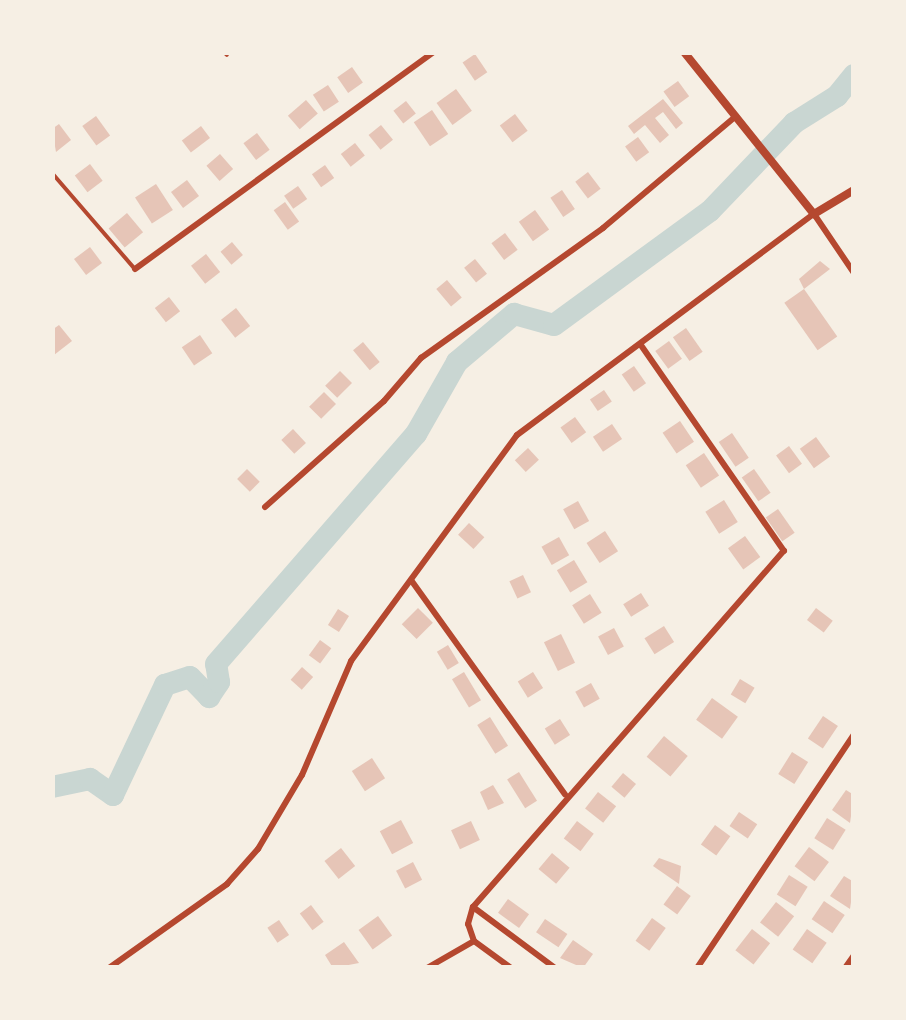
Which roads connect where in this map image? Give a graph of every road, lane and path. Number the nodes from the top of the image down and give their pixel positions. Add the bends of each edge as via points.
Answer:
1 (434, 52) edge
2 (684, 52) edge
3 (737, 115) junction
4 (52, 173) edge
5 (854, 190) edge
6 (814, 214) junction
7 (134, 269) joint
8 (854, 273) edge
9 (642, 347) junction
10 (265, 507) dead end
11 (411, 580) junction
12 (854, 734) edge
13 (565, 794) junction
14 (473, 906) junction
15 (474, 941) junction
16 (854, 954) edge
17 (109, 968) edge
18 (427, 968) edge
19 (511, 968) edge
20 (555, 968) edge
21 (697, 968) edge
22 (845, 968) edge

1 - 7 street
2 - 3 street
3 - 6 street
3 - 10 street via 604,228 421,358
4 - 7 lane
5 - 6 street
6 - 8 street
6 - 9 street
9 - 11 street via 517,435
9 - 13 street via 784,551
11 - 13 street
11 - 17 street via 351,661 302,775 258,849 227,884
12 - 21 street
13 - 14 street
14 - 15 street via 468,924
14 - 20 street
15 - 18 street
15 - 19 street
16 - 22 street

